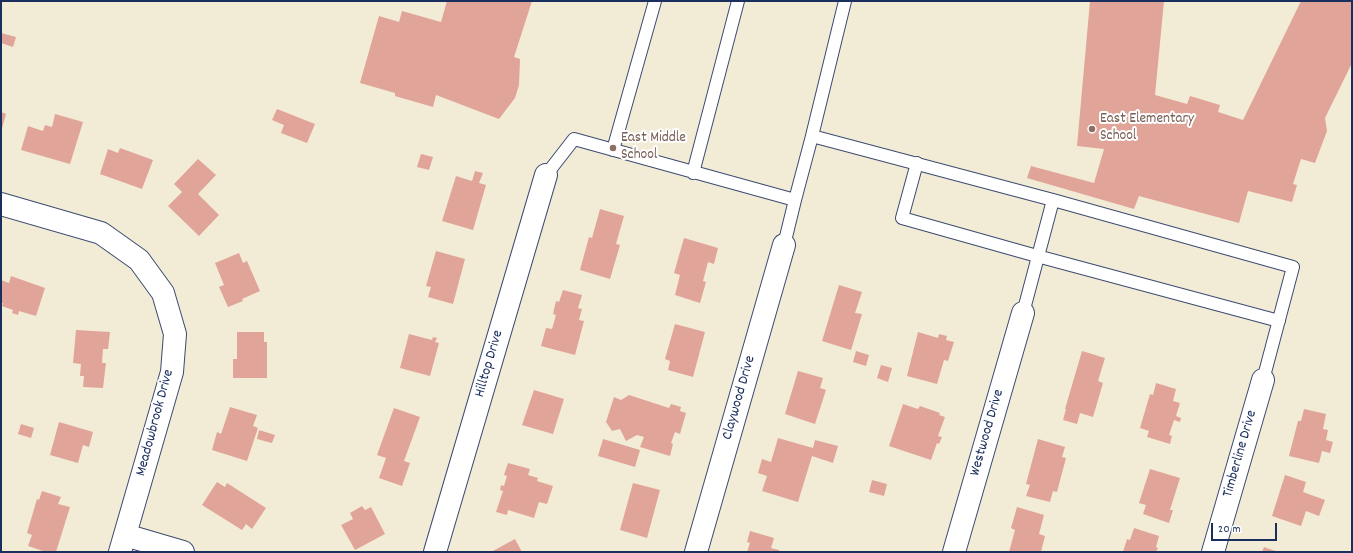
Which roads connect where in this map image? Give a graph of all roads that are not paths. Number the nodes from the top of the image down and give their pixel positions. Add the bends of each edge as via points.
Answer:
1 (655, 1) edge
2 (738, 1) edge
3 (845, 1) edge
4 (812, 136) junction
5 (613, 150) junction
6 (917, 163) junction
7 (693, 173) junction
8 (546, 175) joint
9 (795, 200) junction
10 (1053, 200) junction
11 (1, 204) edge
12 (784, 245) joint
13 (1037, 256) junction
14 (1023, 313) joint
15 (1279, 321) junction
16 (1263, 380) joint
17 (122, 544) edge
18 (183, 552) edge
19 (435, 552) edge
20 (696, 552) edge
21 (954, 552) edge
22 (1213, 552) edge

1 - 5 lane
2 - 7 lane
3 - 4 lane
4 - 6 lane
4 - 9 lane
5 - 7 lane
5 - 8 lane via 574,139
6 - 10 lane
6 - 13 lane via 902,218
7 - 9 lane
8 - 19 street, Hilltop Drive
9 - 12 lane
10 - 13 lane
10 - 15 lane via 1293,267
11 - 17 street, Meadowbrook Drive via 101,233 140,260 163,294 175,334 172,372
12 - 20 street, Claywood Drive
13 - 14 lane
13 - 15 lane
14 - 21 street, Westwood Drive
15 - 16 lane
16 - 22 street, Timberline Drive
17 - 18 street

